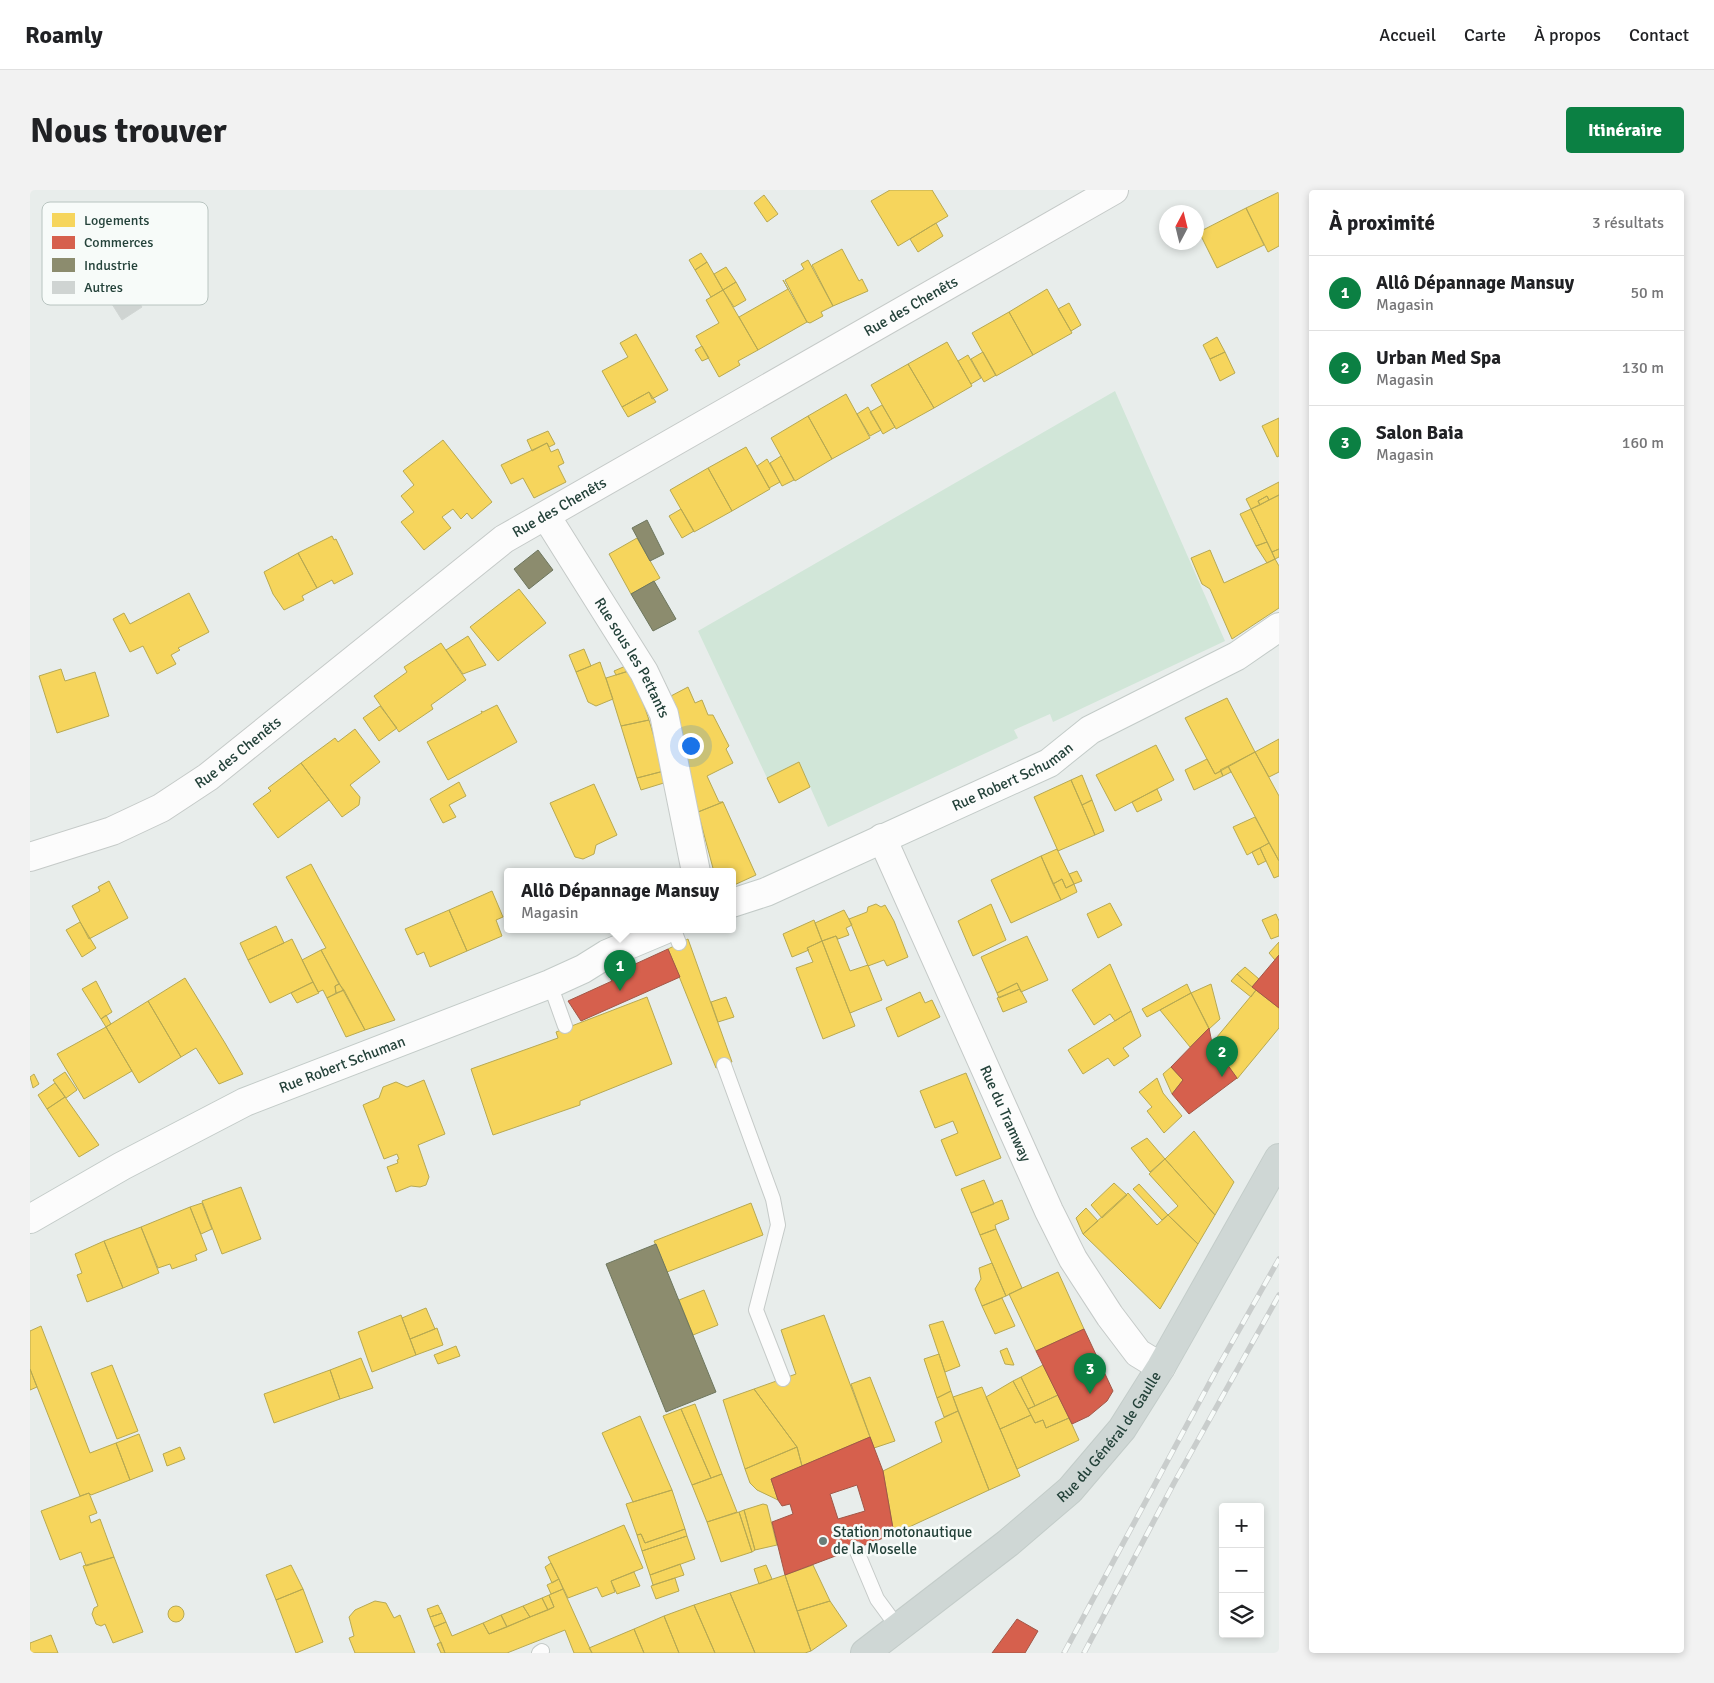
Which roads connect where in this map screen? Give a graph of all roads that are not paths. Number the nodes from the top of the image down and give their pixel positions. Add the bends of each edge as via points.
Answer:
1 (1114, 190) edge
2 (546, 516) junction
3 (1279, 627) edge
4 (882, 838) junction
5 (30, 857) edge
6 (695, 868) edge
7 (736, 902) edge
8 (671, 937) edge
9 (550, 984) junction
10 (565, 1026) dead end
11 (724, 1065) dead end
12 (1279, 1158) edge
13 (30, 1220) edge
14 (1161, 1367) junction
15 (783, 1379) dead end
16 (856, 1548) dead end
17 (899, 1629) junction
18 (865, 1653) edge

1 - 2 street, Rue des Chenêts
2 - 5 street, Rue des Chenêts via 504,539 208,777 161,808 112,831
2 - 6 street, Rue sous les Pettants via 644,672 664,714
3 - 4 street, Rue Robert Schuman via 1237,656 1090,730 1049,763
4 - 7 street, Rue Robert Schuman via 766,892
4 - 14 street, Rue du Tramway via 1073,1259 1138,1353
8 - 9 street, Rue Robert Schuman via 607,954
9 - 10 lane
9 - 13 street, Rue Robert Schuman via 245,1102 122,1166
11 - 15 lane via 774,1199 778,1224 756,1310
12 - 14 main road, Rue du Général de Gaulle
14 - 17 main road, Rue du Général de Gaulle via 1122,1429 1070,1490
16 - 17 lane via 877,1599
17 - 18 main road, Rue du Général de Gaulle

